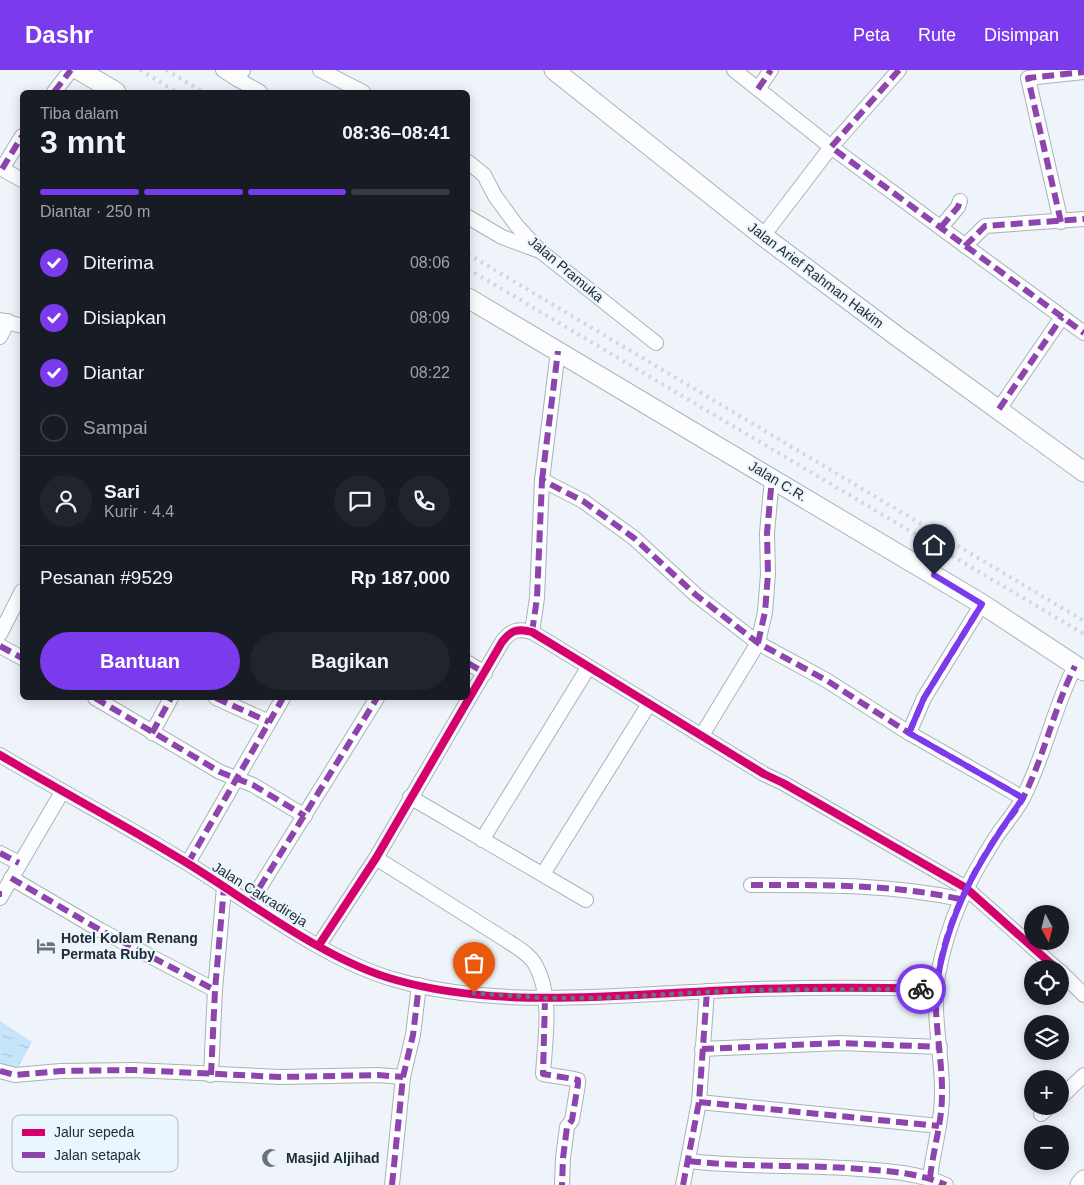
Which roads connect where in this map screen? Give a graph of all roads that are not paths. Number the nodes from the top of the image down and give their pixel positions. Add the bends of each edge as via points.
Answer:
1 (71, 70) edge
2 (79, 70) edge
3 (223, 70) edge
4 (320, 70) edge
5 (554, 70) edge
6 (734, 70) edge
7 (771, 70) edge
8 (899, 70) edge
9 (1084, 72) edge
10 (240, 75) edge
11 (758, 89) junction
12 (56, 90) edge
13 (113, 90) edge
14 (258, 90) edge
15 (359, 90) edge
16 (20, 139) edge
17 (831, 148) junction
18 (470, 164) edge
19 (1, 168) edge
20 (20, 179) edge
21 (960, 201) dead end
22 (470, 218) edge
23 (1084, 219) edge
24 (1061, 222) junction
25 (940, 227) junction
26 (763, 236) junction
27 (966, 246) junction
28 (539, 250) junction
29 (470, 299) edge
30 (1062, 317) junction
31 (4, 321) edge
32 (20, 325) edge
33 (1084, 332) edge
34 (0, 337) edge
35 (656, 343) dead end
36 (558, 351) junction
37 (999, 409) junction
38 (1084, 472) edge
39 (772, 478) junction
40 (542, 480) junction
41 (20, 595) edge
42 (982, 604) junction
43 (532, 632) junction
44 (0, 634) edge
45 (758, 642) junction
46 (0, 646) edge
47 (20, 657) edge
48 (470, 664) edge
49 (588, 668) junction
50 (1079, 668) edge
51 (485, 672) junction
52 (470, 697) edge
53 (98, 700) edge
54 (170, 700) edge
55 (220, 700) edge
56 (282, 700) edge
57 (376, 700) edge
58 (468, 700) edge
59 (649, 704) junction
60 (269, 722) junction
61 (152, 733) junction
62 (909, 733) junction
63 (702, 735) junction
64 (0, 755) edge
65 (236, 779) junction
66 (62, 792) junction
67 (410, 797) junction
68 (1023, 798) junction
69 (305, 816) junction
70 (482, 840) junction
71 (0, 853) edge
72 (376, 858) junction
73 (19, 863) junction
74 (188, 863) junction
75 (543, 874) junction
76 (11, 878) junction
77 (752, 885) dead end
78 (224, 887) junction
79 (963, 893) junction
80 (1, 895) edge
81 (586, 900) dead end
82 (250, 903) junction
83 (319, 945) junction
84 (1047, 960) edge
85 (1069, 980) edge
86 (419, 986) junction
87 (936, 989) junction
88 (215, 990) junction
89 (707, 991) junction
90 (1084, 995) edge
91 (545, 998) junction
92 (940, 1047) junction
93 (702, 1049) junction
94 (0, 1071) edge
95 (211, 1075) junction
96 (1084, 1076) edge
97 (403, 1077) junction
98 (1069, 1090) edge
99 (699, 1102) junction
100 (939, 1126) junction
101 (689, 1161) junction
102 (930, 1178) junction
103 (1084, 1180) edge
104 (392, 1185) edge
105 (562, 1185) edge
106 (683, 1185) edge
107 (946, 1185) edge
108 (1080, 1185) edge

1 - 12 street
2 - 13 street
3 - 10 street
4 - 15 street
5 - 26 street, Jalan Arief Rahman Hakim
6 - 11 street
7 - 11 street
8 - 17 street
9 - 24 street via 1028,78
10 - 14 street
11 - 17 street
16 - 19 street
17 - 25 street
17 - 26 street
18 - 28 street, Jalan Pramuka via 484,176 517,226
19 - 20 street
21 - 25 street
22 - 28 street via 502,237
23 - 24 street
24 - 27 street via 985,226
25 - 27 street
26 - 37 street, Jalan Arief Rahman Hakim
27 - 30 street
28 - 35 street, Jalan Pramuka
29 - 36 street, Jalan C.R.
30 - 33 street
30 - 37 street
31 - 32 street
31 - 34 street
36 - 39 street, Jalan C.R.
36 - 40 street
37 - 38 street, Jalan Arief Rahman Hakim
39 - 42 street, Jalan C.R.
39 - 45 street via 765,612
40 - 43 street via 537,598
40 - 45 street via 583,501 634,538 696,595
41 - 44 street
42 - 50 street, Jalan C.R.
42 - 62 street via 924,698
43 - 49 street
43 - 51 street via 522,629 508,634
45 - 62 street via 826,680
45 - 63 street
46 - 47 street
48 - 51 street
49 - 59 street
49 - 70 street
50 - 68 street via 1062,692
51 - 52 street
53 - 61 street
54 - 61 street
55 - 60 street
56 - 60 street
57 - 69 street
58 - 67 street
59 - 63 street
59 - 75 street
60 - 65 street
61 - 65 street
62 - 68 street
63 - 79 street
64 - 66 street, Jalan Cakradireja
65 - 69 street via 253,785
65 - 74 street
66 - 73 street
66 - 74 street, Jalan Cakradireja
67 - 70 street
67 - 72 street
68 - 79 street
69 - 82 street
70 - 75 street
71 - 73 street
72 - 83 street
72 - 91 street via 528,956 538,972
73 - 76 street
74 - 78 street, Jalan Cakradireja
75 - 81 street
76 - 80 street
76 - 88 street via 100,930
77 - 79 street via 864,886
78 - 82 street, Jalan Cakradireja
78 - 88 street
79 - 84 street
79 - 87 street via 944,948
82 - 83 street, Jalan Cakradireja
83 - 86 street, Jalan Cakradireja via 370,972
85 - 90 street
86 - 91 street, Jalan Cakradireja
86 - 97 street via 413,1035
87 - 89 street, Jalan Cakradireja
87 - 92 street
88 - 95 street
89 - 91 street, Jalan Cakradireja
89 - 93 street
91 - 105 street via 543,1074 578,1080 562,1158
92 - 93 street via 840,1043
92 - 100 street via 942,1097
93 - 99 street
94 - 95 street via 15,1075 134,1070
95 - 97 street
96 - 98 street
97 - 104 street
99 - 100 street
99 - 101 street
100 - 102 street
101 - 102 street via 831,1166 902,1172
101 - 106 street
102 - 107 street
103 - 108 street

